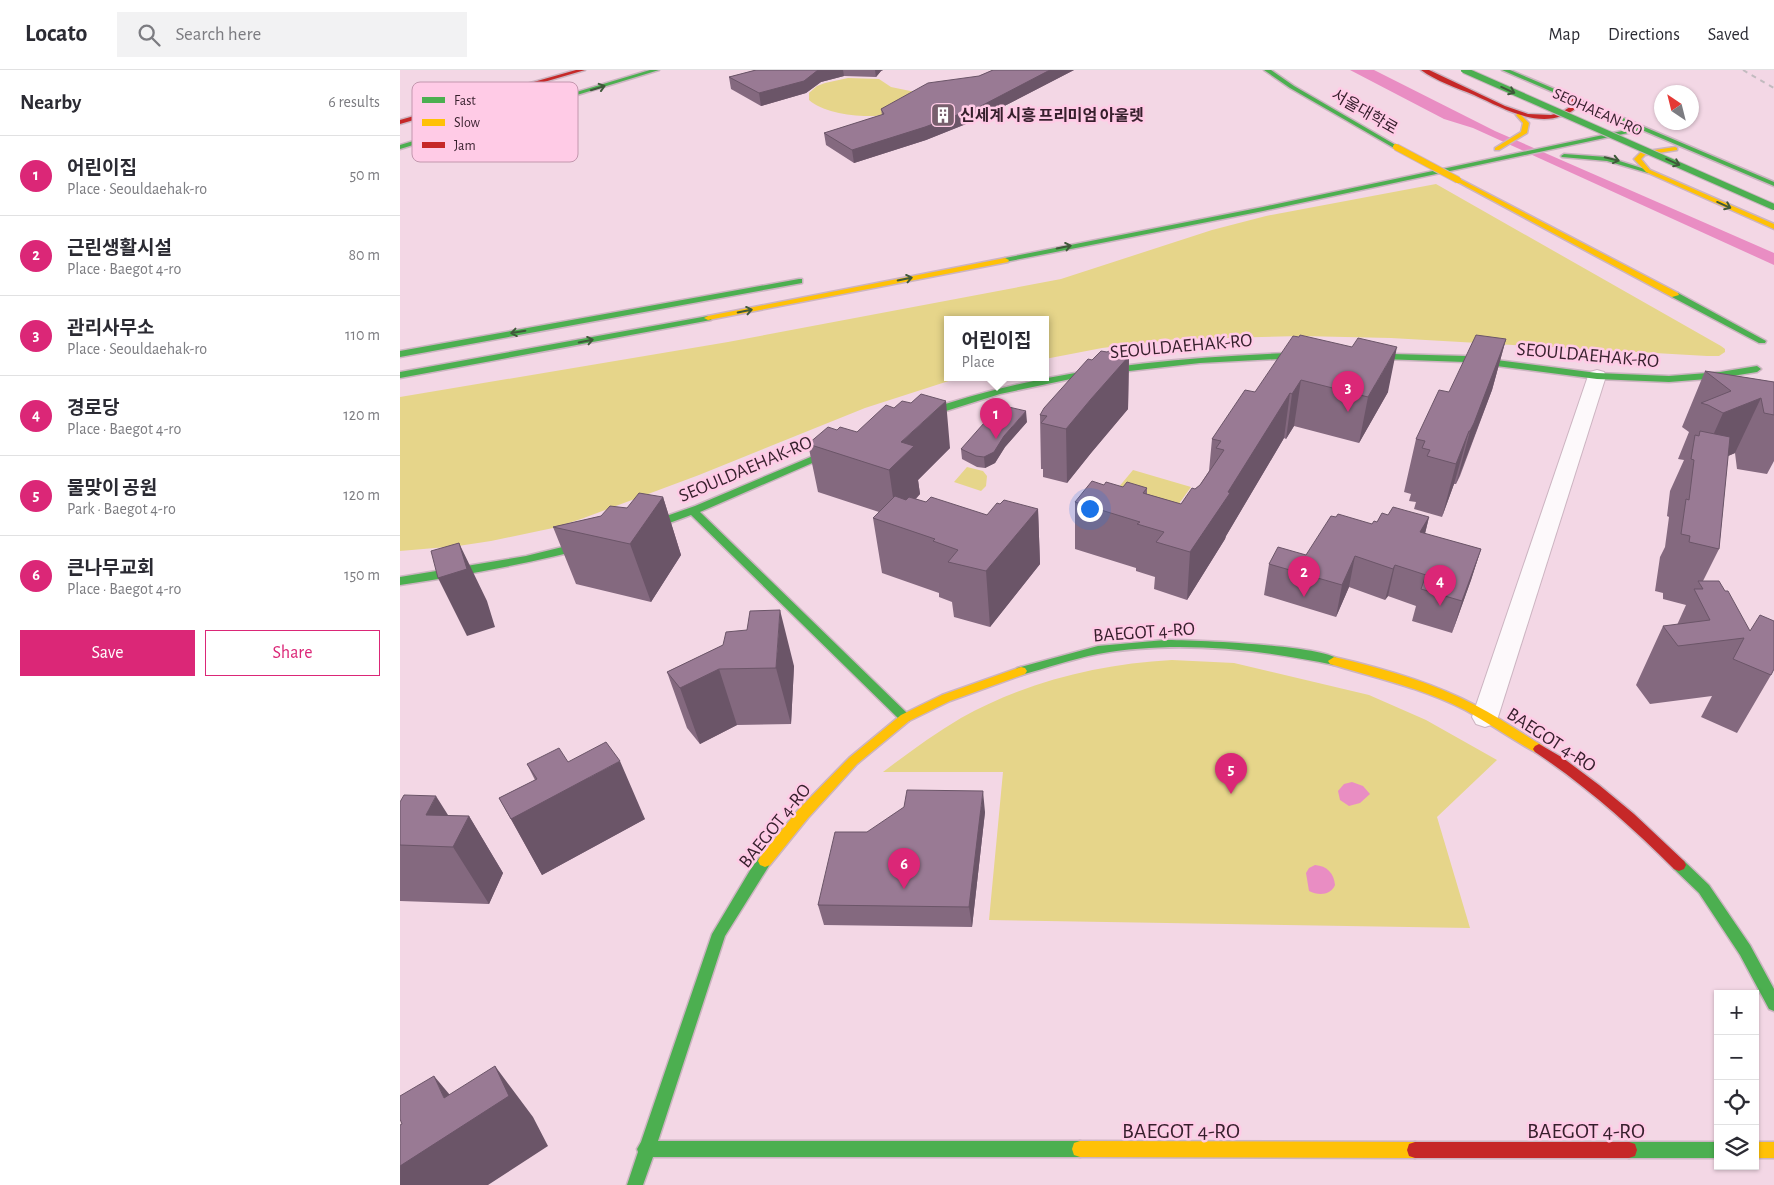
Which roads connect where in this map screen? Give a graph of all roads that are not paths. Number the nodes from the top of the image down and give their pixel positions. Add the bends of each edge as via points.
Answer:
1 (571, 70) edge
2 (582, 70) edge
3 (617, 70) edge
4 (656, 70) edge
5 (1266, 70) edge
6 (1424, 70) edge
7 (1464, 70) edge
8 (1487, 70) edge
9 (1505, 70) edge
10 (517, 82) edge
11 (540, 82) edge
12 (575, 82) edge
13 (578, 93) edge
14 (1574, 100) junction
15 (1519, 116) junction
16 (1622, 121) junction
17 (1640, 129) junction
18 (412, 143) edge
19 (400, 147) edge
20 (1497, 149) junction
21 (1701, 154) junction
22 (1512, 157) junction
23 (1408, 166) dead end
24 (1648, 171) junction
25 (1774, 184) edge
26 (1774, 193) edge
27 (1774, 207) edge
28 (1771, 226) edge
29 (1676, 296) junction
30 (1757, 324) dead end
31 (1774, 339) edge
32 (552, 347) junction
33 (400, 354) edge
34 (1328, 355) edge
35 (1346, 355) edge
36 (400, 365) edge
37 (400, 375) edge
38 (1597, 376) junction
39 (1766, 376) dead end
40 (400, 382) edge
41 (900, 424) edge
42 (858, 440) edge
43 (693, 511) junction
44 (400, 581) edge
45 (1485, 717) junction
46 (905, 718) junction
47 (1774, 1004) edge
48 (645, 1149) junction
49 (1714, 1150) edge
50 (1759, 1150) edge
51 (1774, 1150) edge
52 (635, 1185) edge

1 - 10 main road
2 - 11 main road
3 - 12 main road
13 -> 4 main road
5 - 29 main road, 서울대학로, bridge via 1396,147
6 - 15 main road
7 -> 27 main road, SEOHAEAN-RO, bridge
8 - 26 main road, SEOHAEAN-RO
9 - 14 main road
14 - 15 main road via 1576,106 1562,114 1538,118
14 - 16 main road
15 - 20 main road via 1526,123 1524,132
16 - 17 main road
16 - 20 main road
17 - 21 main road
17 - 22 main road
19 -> 18 main road
20 - 23 main road
21 - 24 main road via 1680,149 1643,153 1637,158
21 - 25 main road
22 -> 24 main road via 1598,156
32 -> 22 main road via 1263,209
24 -> 28 main road
29 - 30 main road
29 - 31 main road via 1757,344
32 - 37 main road
32 - 40 main road
36 -> 33 main road via 606,325 815,278
34 - 41 main road, SEOULDAEHAK-RO via 1186,359 1100,370 987,395
35 - 38 main road, SEOULDAEHAK-RO via 1465,359
38 - 39 main road, SEOULDAEHAK-RO via 1669,379 1720,375 1753,365
38 - 45 street
42 - 43 main road, SEOULDAEHAK-RO
43 - 44 main road, SEOULDAEHAK-RO via 621,536 541,558
43 - 46 main road
45 - 46 main road, BAEGOT 4-RO via 1422,686 1373,670 1306,655 1248,647 1185,644 1110,648 1073,655 994,679
45 - 47 main road, BAEGOT 4-RO via 1572,768 1638,823 1698,882 1745,950
46 - 48 main road, BAEGOT 4-RO via 853,761 803,814 757,870 718,934
48 - 49 main road, BAEGOT 4-RO
48 - 52 main road, BAEGOT 4-RO
50 - 51 main road

